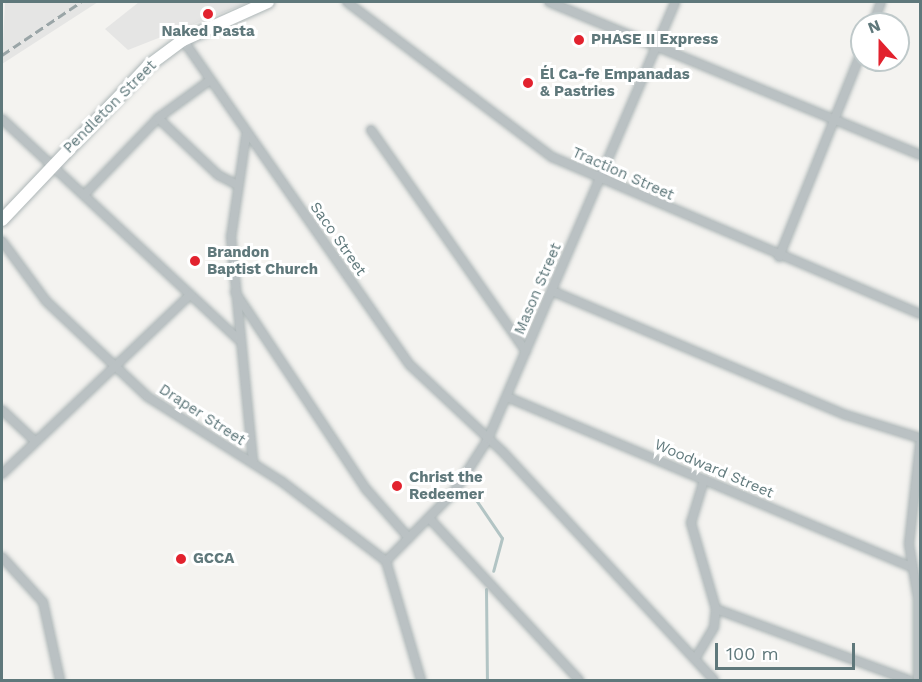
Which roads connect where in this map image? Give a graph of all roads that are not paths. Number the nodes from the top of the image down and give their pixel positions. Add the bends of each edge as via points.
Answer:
1 (268, 2) edge
2 (347, 2) edge
3 (549, 2) edge
4 (675, 2) edge
5 (183, 40) junction
6 (656, 47) junction
7 (853, 72) edge
8 (209, 81) junction
9 (158, 118) junction
10 (2, 119) edge
11 (834, 120) junction
12 (370, 130) dead end
13 (246, 136) junction
14 (921, 155) edge
15 (53, 165) junction
16 (599, 179) junction
17 (236, 184) junction
18 (84, 195) junction
19 (2, 220) edge
20 (2, 241) edge
21 (779, 257) junction
22 (552, 291) junction
23 (235, 292) junction
24 (190, 295) junction
25 (921, 314) edge
26 (238, 339) junction
27 (526, 351) junction
28 (116, 366) junction
29 (507, 397) junction
30 (2, 410) edge
31 (921, 438) edge
32 (488, 439) junction
33 (34, 441) junction
34 (921, 444) edge
35 (253, 463) junction
36 (2, 474) edge
37 (704, 480) junction
38 (429, 518) junction
39 (409, 538) junction
40 (2, 557) edge
41 (386, 561) junction
42 (910, 566) junction
43 (918, 580) edge
44 (716, 609) junction
45 (695, 659) junction
46 (708, 678) edge
47 (60, 681) edge
48 (421, 681) edge
49 (579, 681) edge
50 (908, 681) edge
51 (918, 681) edge

1 - 5 main road, Pendleton Street
2 - 16 street, Traction Street via 527,141
3 - 6 street
4 - 6 street, Mason Street
5 - 8 street, Saco Street
5 - 15 main road, Pendleton Street via 137,76
6 - 11 street
6 - 16 street, Mason Street
7 - 11 street
8 - 9 street
8 - 13 street, Saco Street
9 - 17 street via 218,175
9 - 18 street
10 - 15 street
11 - 14 street
11 - 21 street
12 - 27 street
13 - 17 street
13 - 32 street, Saco Street via 410,364
15 - 18 street
15 - 19 main road, Pendleton Street
16 - 21 street, Traction Street
16 - 22 street, Mason Street
17 - 23 street via 231,237
18 - 24 street
20 - 28 street, Draper Street via 46,301
21 - 25 street, Traction Street
22 - 27 street, Mason Street
22 - 31 street via 846,415
23 - 26 street
23 - 39 street via 366,489
24 - 26 street
24 - 28 street
26 - 35 street
27 - 29 street, Mason Street
28 - 33 street
28 - 35 street, Draper Street via 166,412
29 - 32 street, Mason Street
29 - 37 street, Woodward Street
30 - 33 street
32 - 38 street, Mason Street via 464,480
32 - 45 street, Saco Street
33 - 36 street
34 - 42 street via 913,479
35 - 41 street, Draper Street
37 - 42 street, Woodward Street
37 - 44 street via 691,523
38 - 39 street, Mason Street
38 - 49 street
39 - 41 street, Mason Street
40 - 47 street via 43,602
41 - 48 street
42 - 43 street
43 - 51 street
44 - 45 street via 711,632
44 - 50 street
45 - 46 street, Saco Street

